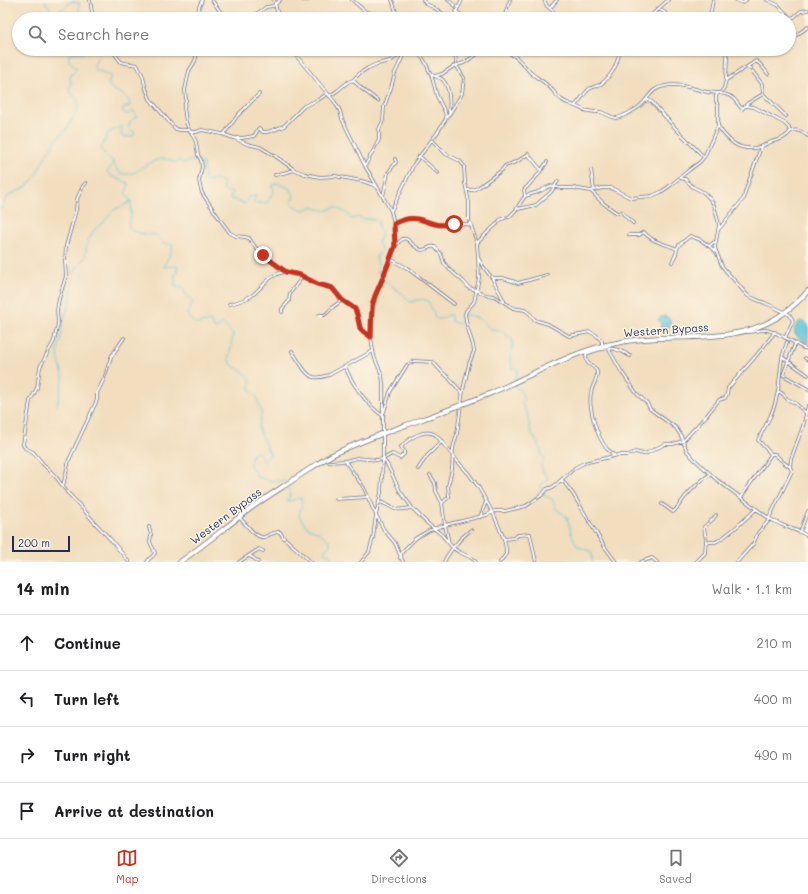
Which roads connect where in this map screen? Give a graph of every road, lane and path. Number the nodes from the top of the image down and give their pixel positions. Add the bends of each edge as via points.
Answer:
1 (90, 0) edge
2 (202, 0) edge
3 (212, 0) edge
4 (274, 0) edge
5 (280, 0) edge
6 (303, 0) edge
7 (308, 0) edge
8 (352, 0) edge
9 (392, 0) edge
10 (423, 0) edge
11 (448, 0) edge
12 (462, 0) edge
13 (510, 0) edge
14 (544, 0) edge
15 (556, 0) edge
16 (668, 0) edge
17 (713, 0) edge
18 (736, 0) edge
19 (746, 0) edge
20 (767, 0) edge
21 (274, 5) junction
22 (458, 8) junction
23 (550, 8) junction
24 (658, 9) junction
25 (808, 11) edge
26 (92, 12) edge
27 (198, 12) edge
28 (221, 12) edge
29 (260, 12) edge
30 (276, 12) edge
31 (369, 12) edge
32 (396, 12) edge
33 (440, 12) edge
34 (456, 12) edge
35 (506, 12) edge
36 (554, 12) edge
37 (655, 12) edge
38 (664, 12) edge
39 (711, 12) edge
40 (784, 12) edge
41 (796, 15) edge
42 (808, 27) edge
43 (796, 35) edge
44 (117, 56) edge
45 (196, 56) edge
46 (296, 56) edge
47 (397, 56) edge
48 (402, 56) edge
49 (421, 56) edge
50 (455, 56) edge
51 (474, 56) edge
52 (514, 56) edge
53 (618, 56) edge
54 (727, 56) edge
55 (456, 65) junction
56 (747, 67) junction
57 (430, 73) junction
58 (768, 74) dead end
59 (435, 76) junction
60 (353, 80) junction
61 (726, 80) junction
62 (719, 93) junction
63 (259, 94) dead end
64 (763, 94) junction
65 (328, 95) junction
66 (378, 101) dead end
67 (645, 101) junction
68 (575, 106) junction
69 (745, 106) junction
70 (448, 115) junction
71 (786, 116) dead end
72 (446, 118) junction
73 (718, 126) junction
74 (190, 131) junction
75 (790, 132) junction
76 (224, 134) junction
77 (808, 136) edge
78 (234, 138) junction
79 (242, 138) junction
80 (432, 140) junction
81 (243, 142) junction
82 (761, 147) junction
83 (419, 156) junction
84 (704, 157) junction
85 (394, 159) dead end
86 (546, 162) dead end
87 (365, 166) junction
88 (295, 170) junction
89 (541, 170) junction
90 (591, 170) dead end
91 (686, 172) junction
92 (438, 173) dead end
93 (275, 175) dead end
94 (679, 178) junction
95 (685, 179) junction
96 (558, 181) dead end
97 (86, 183) dead end
98 (554, 187) junction
99 (378, 188) junction
100 (467, 190) junction
101 (594, 190) junction
102 (591, 191) junction
103 (383, 196) junction
104 (525, 196) junction
105 (517, 209) junction
106 (391, 211) junction
107 (633, 223) dead end
108 (394, 224) junction
109 (471, 225) junction
110 (718, 230) junction
111 (629, 235) dead end
112 (715, 241) junction
113 (477, 243) junction
114 (395, 246) junction
115 (709, 246) junction
116 (677, 249) junction
117 (717, 254) junction
118 (478, 258) junction
119 (390, 259) junction
120 (672, 262) dead end
121 (286, 272) junction
122 (547, 275) dead end
123 (303, 276) junction
124 (492, 278) junction
125 (476, 290) junction
126 (808, 291) edge
127 (342, 300) junction
128 (504, 302) junction
129 (229, 304) dead end
130 (454, 304) dead end
131 (282, 312) dead end
132 (784, 313) junction
133 (319, 315) dead end
134 (742, 332) junction
135 (775, 332) junction
136 (371, 337) junction
137 (784, 337) junction
138 (124, 338) dead end
139 (787, 342) junction
140 (794, 343) junction
141 (602, 346) junction
142 (608, 348) junction
143 (808, 349) edge
144 (292, 351) dead end
145 (373, 351) junction
146 (630, 356) dead end
147 (782, 357) junction
148 (805, 358) dead end
149 (808, 360) edge
150 (788, 362) junction
151 (344, 367) junction
152 (808, 375) edge
153 (808, 389) edge
154 (778, 391) junction
155 (462, 393) junction
156 (460, 405) junction
157 (808, 406) edge
158 (806, 413) junction
159 (383, 416) junction
160 (383, 433) junction
161 (442, 441) junction
162 (683, 441) junction
163 (771, 454) junction
164 (452, 455) junction
165 (615, 456) junction
166 (383, 459) junction
167 (345, 461) junction
168 (329, 462) dead end
169 (790, 466) junction
170 (418, 469) dead end
171 (712, 474) junction
172 (430, 475) dead end
173 (559, 481) junction
174 (63, 486) junction
175 (368, 497) junction
176 (741, 497) junction
177 (336, 499) dead end
178 (379, 502) junction
179 (486, 502) junction
180 (442, 503) junction
181 (662, 504) dead end
182 (413, 508) junction
183 (756, 509) junction
184 (808, 511) edge
185 (492, 513) junction
186 (376, 515) junction
187 (716, 515) dead end
188 (239, 517) junction
189 (480, 517) junction
190 (769, 518) junction
191 (445, 525) junction
192 (149, 526) dead end
193 (434, 529) junction
194 (471, 530) dead end
195 (800, 532) junction
196 (808, 536) edge
197 (504, 539) junction
198 (706, 542) junction
199 (449, 543) junction
200 (453, 548) junction
201 (263, 552) dead end
202 (248, 556) junction
203 (400, 558) junction
204 (129, 562) edge
205 (147, 562) edge
206 (180, 562) edge
207 (239, 562) edge
208 (258, 562) edge
209 (311, 562) edge
210 (361, 562) edge
211 (403, 562) edge
212 (444, 562) edge
213 (476, 562) edge
214 (500, 562) edge
215 (536, 562) edge
216 (616, 562) edge
217 (641, 562) edge
218 (657, 562) edge
219 (696, 562) edge
220 (737, 562) edge

1 - 26 street
2 - 27 street
3 - 28 street
4 - 21 street
5 - 21 street
6 - 7 street
8 - 31 street
9 - 32 street
10 - 33 street
11 - 22 street
12 - 22 street
13 - 35 street
14 - 23 street
15 - 23 street
16 - 24 street
17 - 39 street
18 - 19 street via 743,3
20 - 40 street via 778,5
21 - 29 street
21 - 30 street
22 - 34 street
23 - 36 street
24 - 37 street
24 - 38 street
25 - 41 street via 801,11
42 - 43 street
44 - 74 street via 125,64 137,65 150,99 171,124 178,130
45 - 74 street via 185,90 184,107
46 - 65 street
47 - 60 street via 390,61 368,68
48 - 87 street via 384,107 379,140
49 - 57 street
50 - 55 street
51 - 55 street
52 - 68 street via 560,99
53 - 68 street via 610,76 588,90
54 - 61 street
55 - 59 street
55 - 70 street via 464,78 463,90
56 - 58 street via 756,61
56 - 61 street
56 - 64 street via 762,84
57 - 59 street
57 - 72 street
59 - 70 street via 444,82 449,94
60 - 65 street
60 - 66 street
61 - 62 street via 724,88
62 - 67 street via 671,85 655,89
62 - 69 street via 733,98 742,109
62 - 73 street via 716,96
63 - 76 street
64 - 69 street
64 - 71 street
65 - 79 street via 304,106 284,126 266,132 259,128 254,136
65 - 87 street via 340,111
67 - 68 street via 624,116 616,118
67 - 84 street via 652,102
69 - 75 street via 754,107 784,123
70 - 72 street
72 - 80 street
73 - 82 street via 736,145 745,149
73 - 84 street
74 - 76 street via 202,130
74 - 121 street via 201,160 200,186 208,202 229,231 236,236 248,238 264,256
75 - 77 street via 797,130
75 - 82 street via 786,137
76 - 78 street
78 - 79 street
78 - 81 street
79 - 81 street
80 - 83 street
80 - 100 street via 446,154 464,166
81 - 88 street via 267,151
82 - 110 street via 744,198
83 - 92 street
83 - 106 street
84 - 91 street
85 - 103 street via 396,161 388,173
86 - 89 street
87 - 99 street
88 - 93 street
88 - 99 street via 312,176 334,176 362,181
89 - 100 street via 528,154 505,166 479,187
89 - 104 street via 524,190
90 - 101 street
91 - 94 street
91 - 95 street
94 - 95 street
94 - 101 street via 652,196 631,198 612,188
95 - 110 street via 713,202 718,217
96 - 98 street
97 - 174 street via 77,199 66,246 66,276 59,299 54,341 40,367 29,405 23,442 24,447 33,452
98 - 102 street
98 - 104 street
98 - 105 street via 536,205
99 - 103 street
100 - 109 street
101 - 102 street
102 - 107 street via 600,201 617,213 622,212
103 - 106 street
104 - 105 street
105 - 113 street via 509,217 500,220
106 - 108 street
108 - 109 street via 402,220 419,219 434,224
108 - 114 street
109 - 113 street
110 - 112 street
111 - 116 street via 644,232 649,238
112 - 115 street
112 - 117 street
113 - 118 street
114 - 119 street
114 - 125 street via 404,237 420,249 435,247 450,270 469,288
115 - 116 street via 690,236
115 - 117 street
116 - 120 street
117 - 132 street via 722,266 748,296
118 - 124 street
118 - 125 street via 479,278
119 - 130 street via 407,268
119 - 136 street via 374,301
121 - 123 street
121 - 129 street via 276,274 252,296
122 - 124 street via 518,282
123 - 127 street via 317,284 332,288
123 - 131 street via 291,291 289,301
124 - 128 street
125 - 128 street
125 - 155 street via 474,304 465,314 474,348
126 - 132 main road, Western Bypass
127 - 133 street via 328,313
127 - 136 street via 355,309 360,328
128 - 141 street via 513,308 525,310 536,320 569,336 593,333 602,341
132 - 134 main road, Western Bypass via 767,323
132 - 137 street via 790,315 794,321
134 - 135 street
134 - 141 main road, Western Bypass via 715,336 654,338
135 - 137 street
135 - 162 street via 728,388 724,398 719,400
136 - 145 street
137 - 139 street
137 - 140 street
138 - 174 street via 111,357 97,393 97,400 69,460
139 - 140 street
139 - 147 street
140 - 143 street
140 - 150 street
141 - 156 main road, Western Bypass via 567,358
142 - 146 street
142 - 162 street via 636,394 650,409 676,428
142 - 165 street via 586,354 588,362 596,369 597,374 590,398 594,424 602,441
144 - 151 street via 311,377 321,378
145 - 151 street
145 - 159 street via 383,379
147 - 150 street
147 - 154 street
148 - 149 street
150 - 152 street
150 - 153 street via 783,375
151 - 159 street via 365,399
154 - 158 street
154 - 163 street via 770,417 758,440
155 - 156 street
155 - 159 street via 433,362 414,361 407,365 392,388
156 - 160 main road
156 - 164 street
157 - 158 street
158 - 169 street via 790,459
159 - 160 street
160 - 166 street
160 - 188 main road, Western Bypass via 330,456
161 - 164 street
161 - 166 street via 436,434 420,434 401,447 404,454 400,458 392,454
161 - 170 street via 426,456
162 - 165 street via 665,444 644,454 634,452
162 - 171 street via 689,454
163 - 169 street via 775,454
163 - 176 street
164 - 179 street via 469,474
164 - 180 street via 449,497
165 - 173 street via 584,463
166 - 167 street via 357,458
166 - 178 street
166 - 182 street via 400,491
167 - 168 street
167 - 175 street
169 - 190 street via 792,471
171 - 176 street
171 - 181 street via 695,486 674,511
172 - 180 street
173 - 185 street via 526,506
173 - 216 street via 573,494
174 - 204 street
175 - 177 street
175 - 186 street
176 - 183 street
178 - 182 street via 397,510
178 - 186 street
179 - 185 street
179 - 189 street
180 - 191 street
182 - 193 street
183 - 190 street
183 - 198 street via 717,541
184 - 195 street
185 - 189 street
185 - 197 street
186 - 203 street via 396,545
186 - 210 street via 369,552
187 - 198 street via 704,526
188 - 206 main road, Western Bypass
188 - 209 street via 259,537 280,532
189 - 191 street
190 - 195 street
190 - 220 street via 753,544
191 - 193 street
191 - 199 street
192 - 205 street via 150,542 155,553
193 - 199 street
193 - 203 street via 416,538 402,552
194 - 200 street via 465,533
195 - 196 street
197 - 214 street via 506,554
197 - 215 street via 530,534
198 - 219 street via 705,553
199 - 200 street
200 - 212 street
200 - 213 street
201 - 202 street via 259,549
202 - 207 street
202 - 208 street
203 - 211 street
217 - 218 street via 652,558

